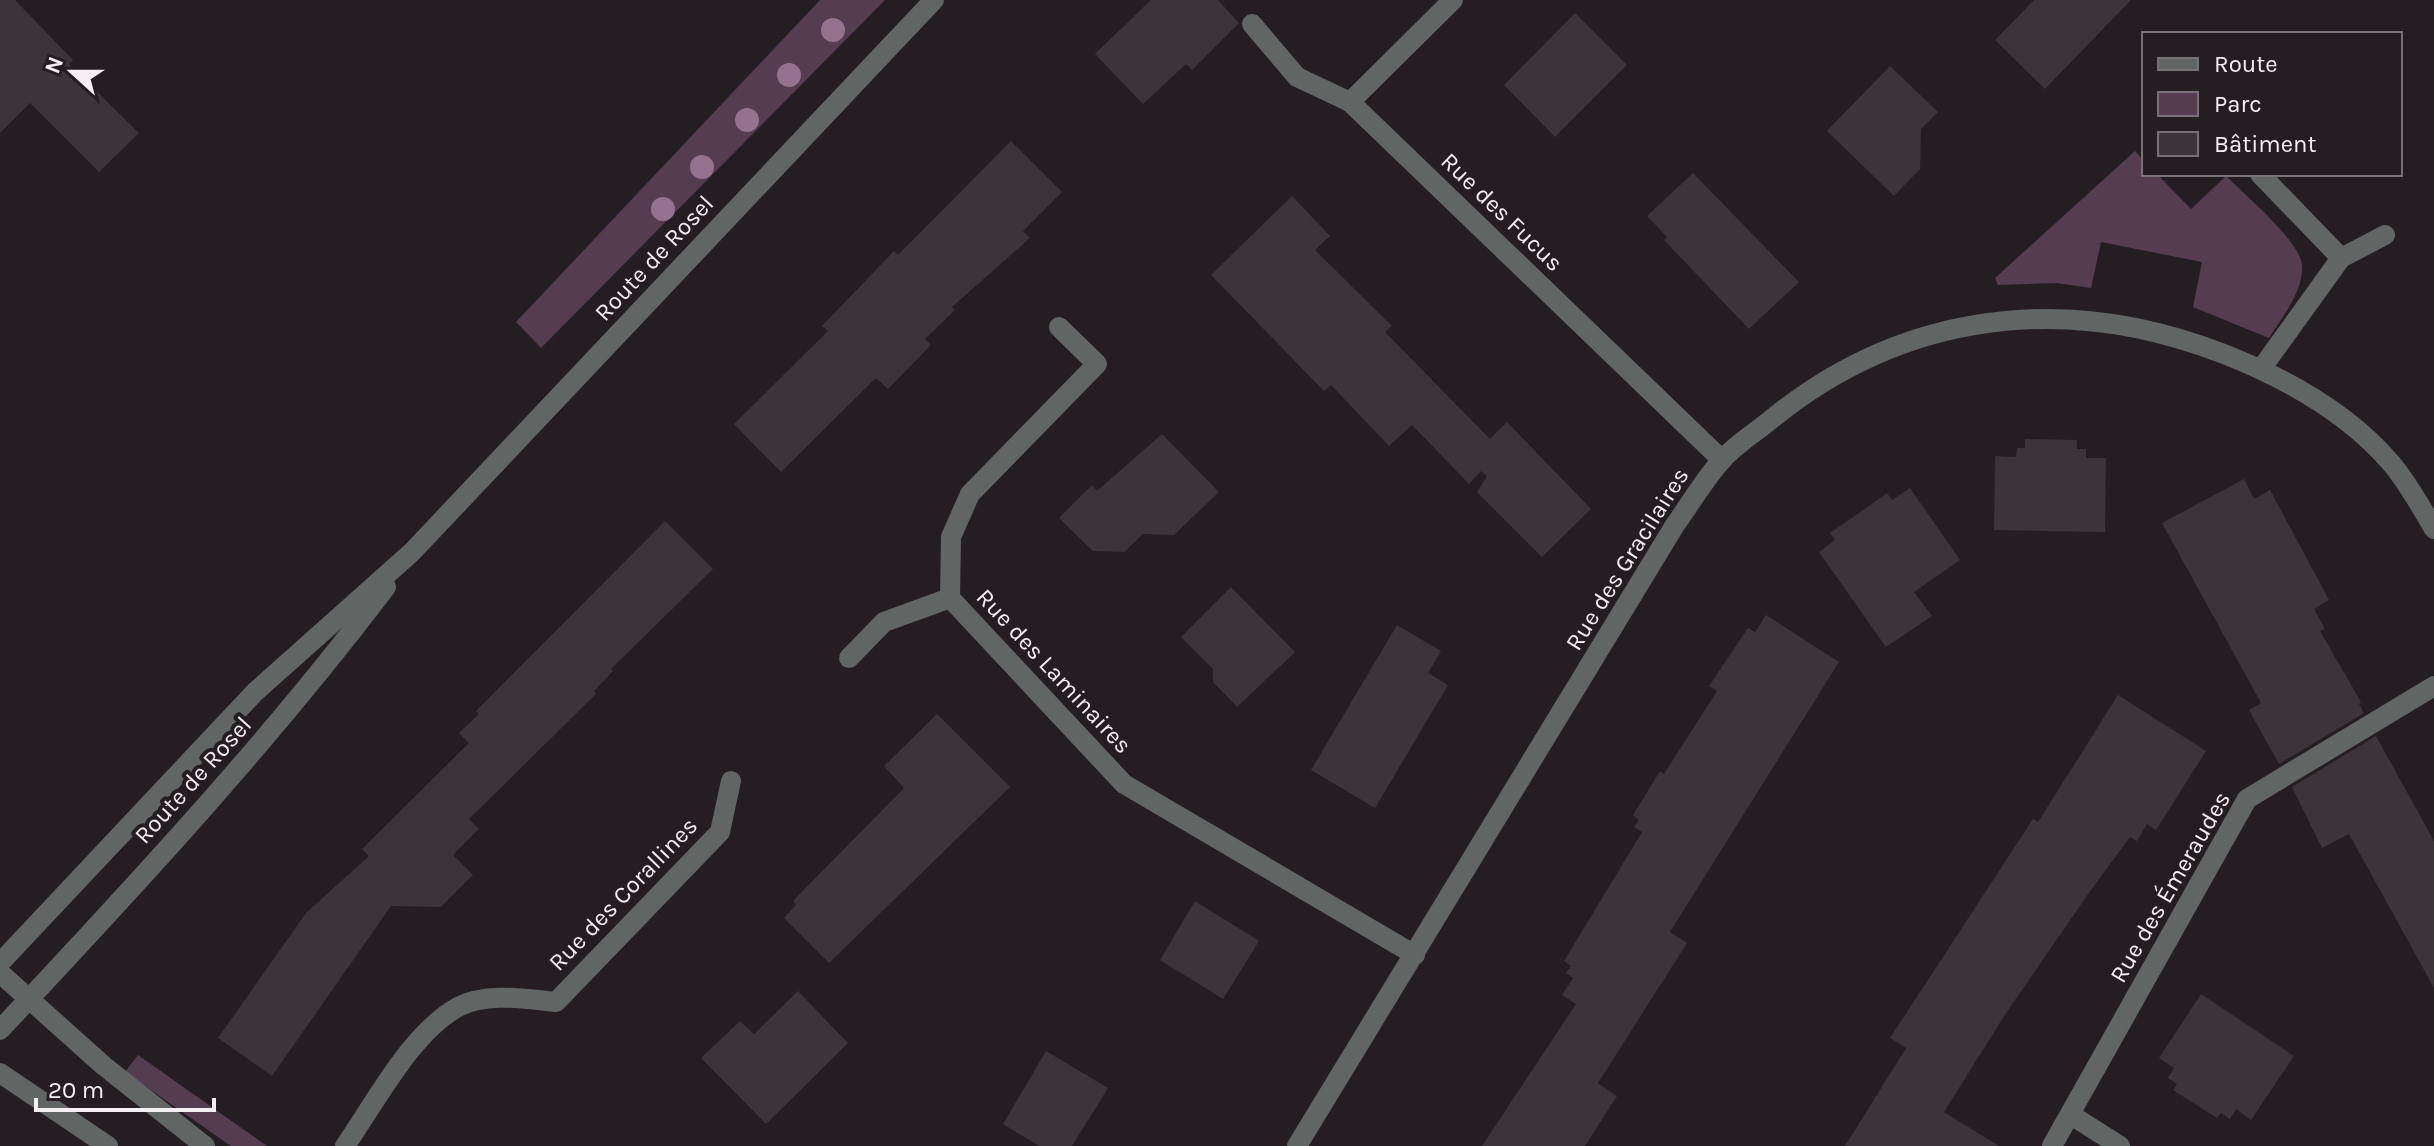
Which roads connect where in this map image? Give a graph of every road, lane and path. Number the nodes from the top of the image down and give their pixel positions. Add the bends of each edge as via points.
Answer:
1 (934, 0) edge
2 (1453, 0) edge
3 (1252, 24) dead end
4 (1350, 102) junction
5 (2262, 176) edge
6 (2385, 235) dead end
7 (2341, 258) junction
8 (1059, 327) dead end
9 (2261, 369) junction
10 (1722, 460) junction
11 (2434, 529) edge
12 (412, 552) junction
13 (950, 598) junction
14 (849, 658) dead end
15 (2434, 686) edge
16 (731, 781) dead end
17 (1415, 955) junction
18 (0, 963) edge
19 (0, 973) edge
20 (29, 999) junction
21 (0, 1030) edge
22 (0, 1073) edge
23 (2071, 1115) junction
24 (108, 1146) edge
25 (205, 1146) edge
26 (345, 1146) edge
27 (1297, 1146) edge
28 (2052, 1146) edge
29 (2120, 1146) edge

1 - 12 street, Route de Rosel
2 - 4 street
3 - 4 street, Rue des Fucus via 1297,77
4 - 10 street, Rue des Fucus
5 - 7 street
6 - 7 street
7 - 9 street
8 - 13 street, Rue des Laminaires via 1097,364 970,494 951,537
9 - 10 street, Rue des Gracilaires via 2179,337 2123,323 2075,318 1989,322 1945,332 1848,368 1813,387
9 - 11 street, Rue des Gracilaires via 2307,394 2391,463
10 - 17 street, Rue des Gracilaires via 1675,525
12 - 18 street, Route de Rosel via 255,692
12 - 20 street, Route de Rosel via 316,679
13 - 14 street via 884,622
13 - 17 street, Rue des Laminaires via 1124,784
15 - 23 street, Rue des Émeraudes via 2247,799
16 - 26 street, Rue des Corallines via 720,832 556,1002 504,998 459,1006 421,1036
17 - 27 street, Rue des Gracilaires
19 - 20 street
20 - 21 street, Route de Rosel
20 - 25 street
22 - 24 street
23 - 28 street, Rue des Émeraudes
23 - 29 street

